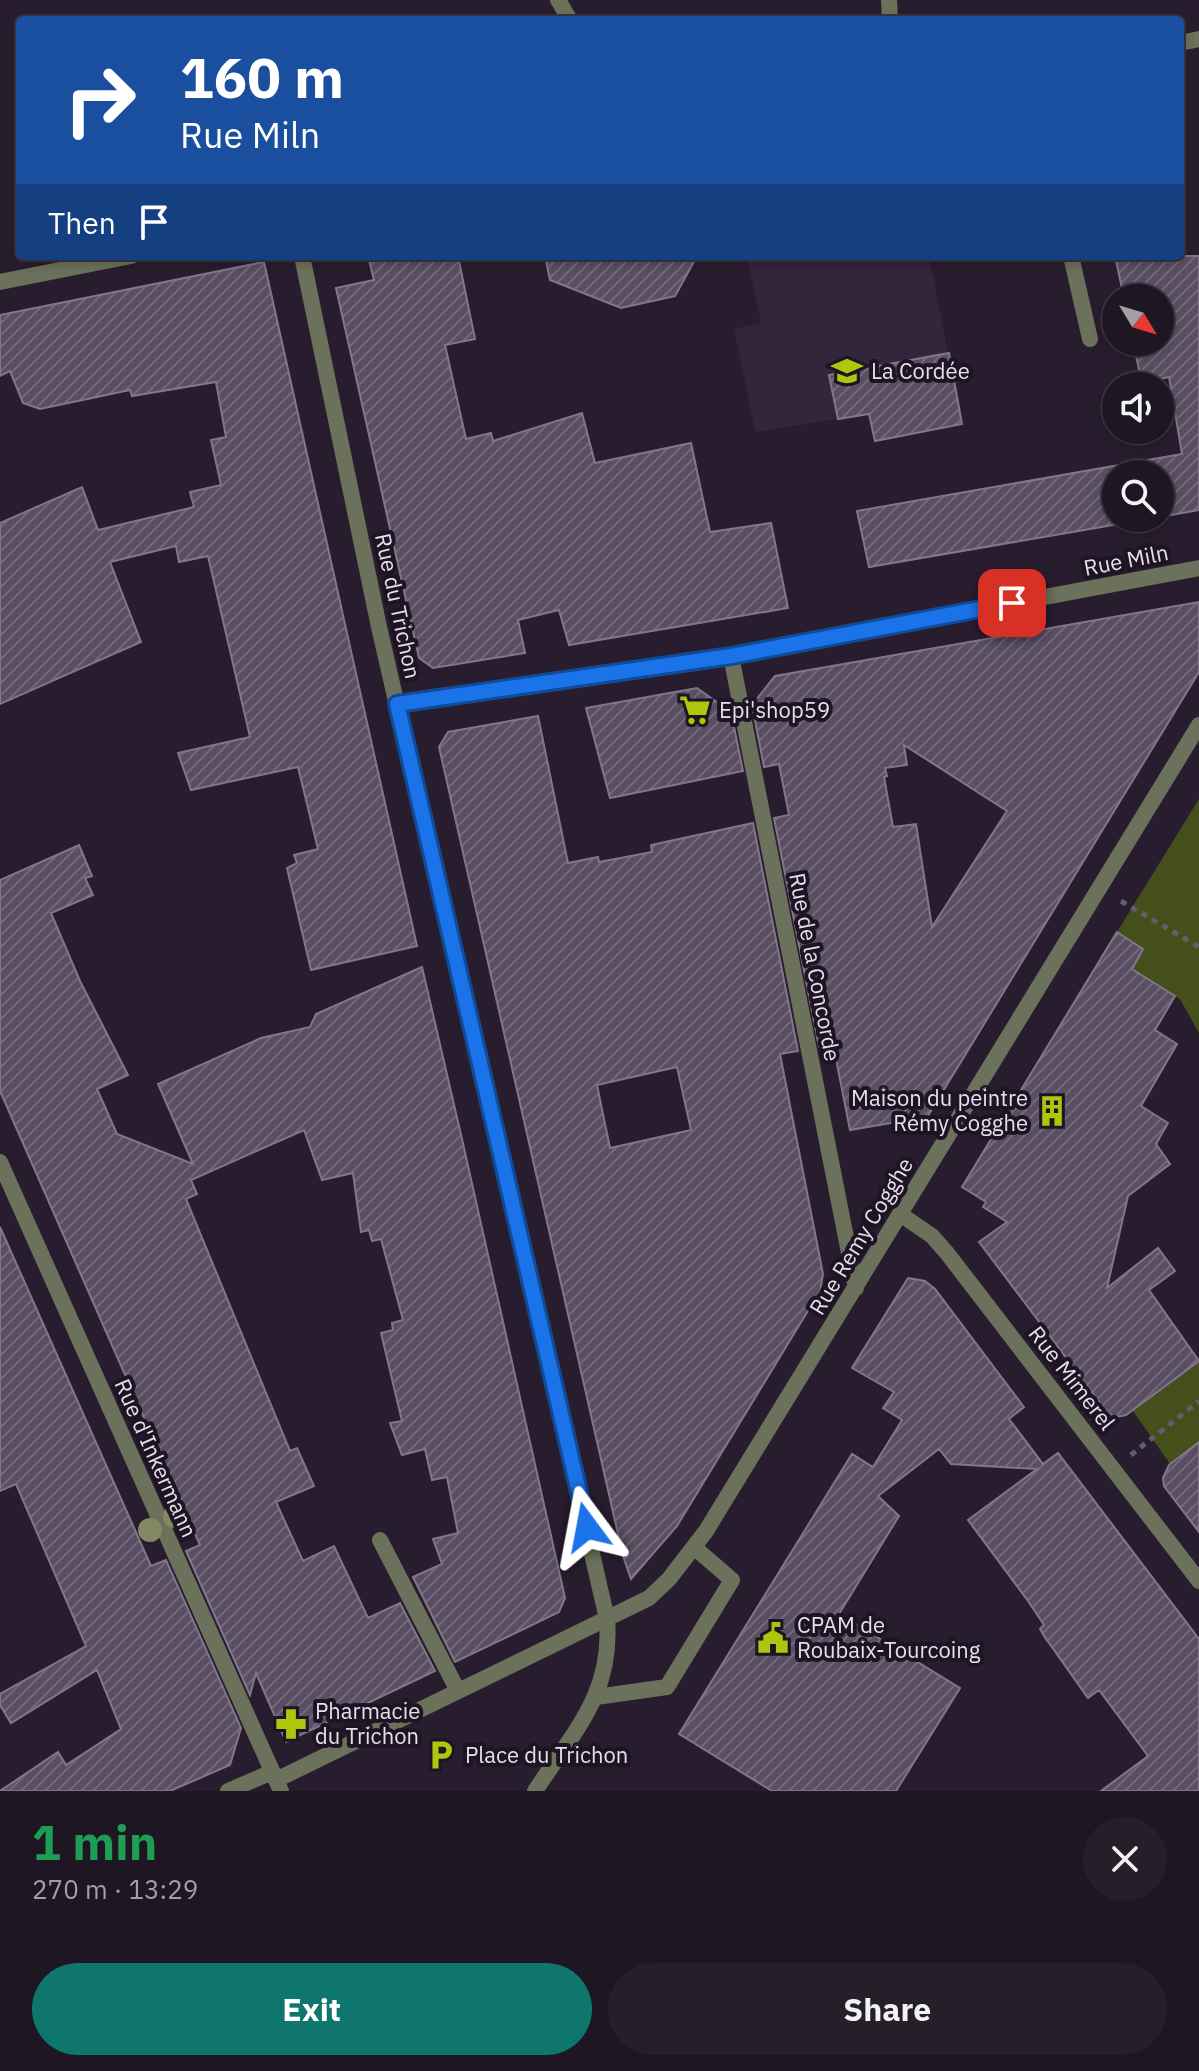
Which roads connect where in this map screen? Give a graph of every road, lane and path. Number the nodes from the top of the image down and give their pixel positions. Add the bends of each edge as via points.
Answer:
1 (111, 260) edge
2 (303, 260) edge
3 (1072, 260) edge
4 (0, 282) edge
5 (1090, 339) dead end
6 (1199, 568) edge
7 (731, 656) junction
8 (397, 704) junction
9 (1199, 725) edge
10 (1100, 888) junction
11 (1199, 947) edge
12 (0, 1162) edge
13 (900, 1214) junction
14 (856, 1288) junction
15 (1199, 1401) edge
16 (1114, 1468) junction
17 (380, 1540) dead end
18 (695, 1548) junction
19 (1199, 1581) edge
20 (607, 1619) junction
21 (458, 1691) junction
22 (596, 1697) junction
23 (276, 1781) edge
24 (228, 1791) edge
25 (535, 1791) edge

1 - 4 street
2 - 8 street, Rue du Trichon
3 - 5 street
6 - 7 street, Rue Miln
7 - 8 street, Rue Miln
7 - 14 street, Rue de la Concorde
8 - 20 street, Rue du Trichon
9 - 10 street, Rue Remy Cogghe
10 - 11 path
10 - 13 street, Rue Remy Cogghe
12 - 23 street, Rue d'Inkermann
13 - 14 street, Rue Remy Cogghe
13 - 16 street, Rue Mimerel via 947,1253
14 - 18 street, Rue Remy Cogghe
15 - 16 path
16 - 19 street, Rue Mimerel
17 - 21 street
18 - 20 street, Rue Remy Cogghe via 656,1592
18 - 22 street via 732,1580 667,1687
20 - 21 street
20 - 22 street via 608,1659
21 - 23 street
22 - 25 street
23 - 24 street

